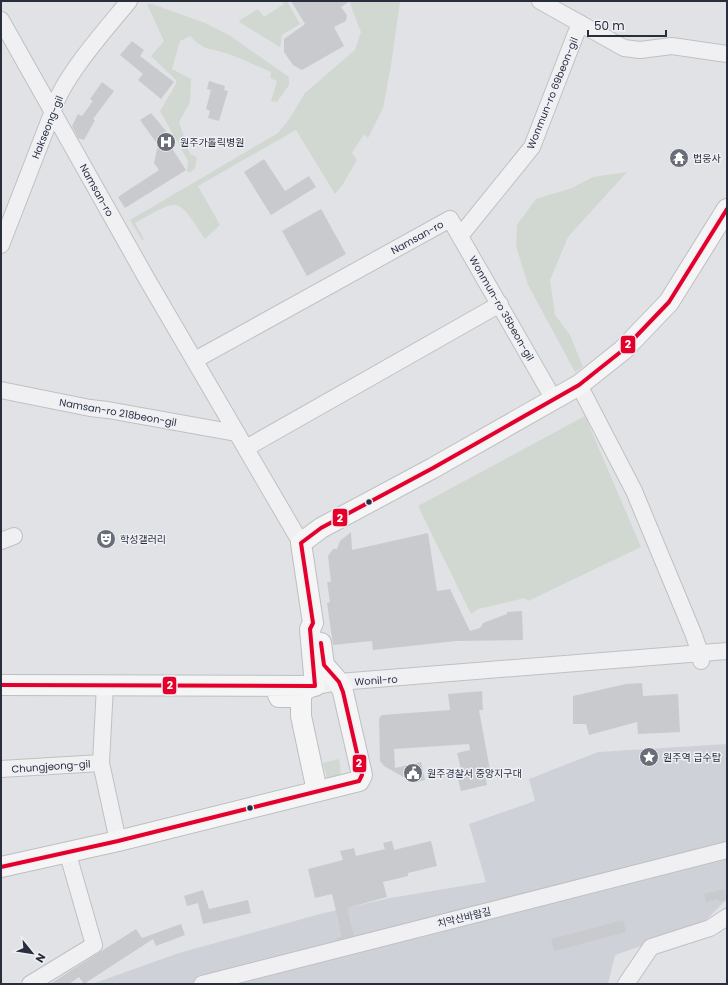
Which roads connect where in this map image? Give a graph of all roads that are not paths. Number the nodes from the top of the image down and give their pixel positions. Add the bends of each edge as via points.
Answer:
1 (129, 1) edge
2 (540, 1) edge
3 (1, 20) edge
4 (580, 23) junction
5 (727, 54) edge
6 (53, 110) junction
7 (727, 209) edge
8 (450, 219) joint
9 (460, 236) junction
10 (1, 245) edge
11 (500, 304) junction
12 (195, 360) junction
13 (579, 385) junction
14 (1, 390) edge
15 (553, 398) junction
16 (236, 433) junction
17 (246, 448) junction
18 (301, 543) junction
19 (313, 623) junction
20 (727, 651) edge
21 (701, 657) junction
22 (727, 660) edge
23 (1, 685) edge
24 (105, 685) junction
25 (341, 687) junction
26 (308, 691) junction
27 (101, 763) junction
28 (1, 769) edge
29 (317, 791) junction
30 (118, 841) junction
31 (727, 850) edge
32 (67, 851) junction
33 (1, 867) edge
34 (725, 920) edge
35 (30, 984) edge
36 (202, 984) edge
37 (626, 984) edge

1 - 6 street, Hakseong-gil via 56,98
2 - 4 street, Wonmun-ro 69beon-gil
3 - 6 street, Namsan-ro
4 - 5 street, Wonmun-ro 69beon-gil via 624,48 640,50 672,46
4 - 9 street, Wonmun-ro 69beon-gil via 532,147
6 - 10 street, Hakseong-gil
6 - 12 street, Namsan-ro
7 - 13 main road via 669,302 623,350
8 - 9 street, Wonmun-ro 35beon-gil
8 - 12 street, Namsan-ro
9 - 11 street, Wonmun-ro 35beon-gil
11 - 15 street, Wonmun-ro 35beon-gil
11 - 17 street
12 - 16 street, Namsan-ro
13 - 15 main road
13 - 21 street via 634,491
14 - 16 street, Namsan-ro 218beon-gil
15 - 18 main road via 434,468 321,528
16 - 17 street, Namsan-ro
17 - 18 street, Namsan-ro
18 - 19 main road
19 - 25 main road via 319,628 324,665
19 - 26 main road via 310,629
20 - 21 street, Wonil-ro
21 - 22 street, Wonil-ro
21 - 25 street, Wonil-ro via 531,668
21 - 25 street, Wonil-ro via 374,689
23 - 24 main road
24 - 26 main road via 273,686
24 - 27 street
25 - 26 street
25 - 29 main road via 362,779
26 - 29 main road via 301,716
27 - 28 street, Chungjeong-gil
27 - 30 street
29 - 30 main road
30 - 32 main road
31 - 36 street, 치악산바람길
32 - 33 main road
32 - 35 street via 94,945
34 - 37 street via 710,928 651,946

